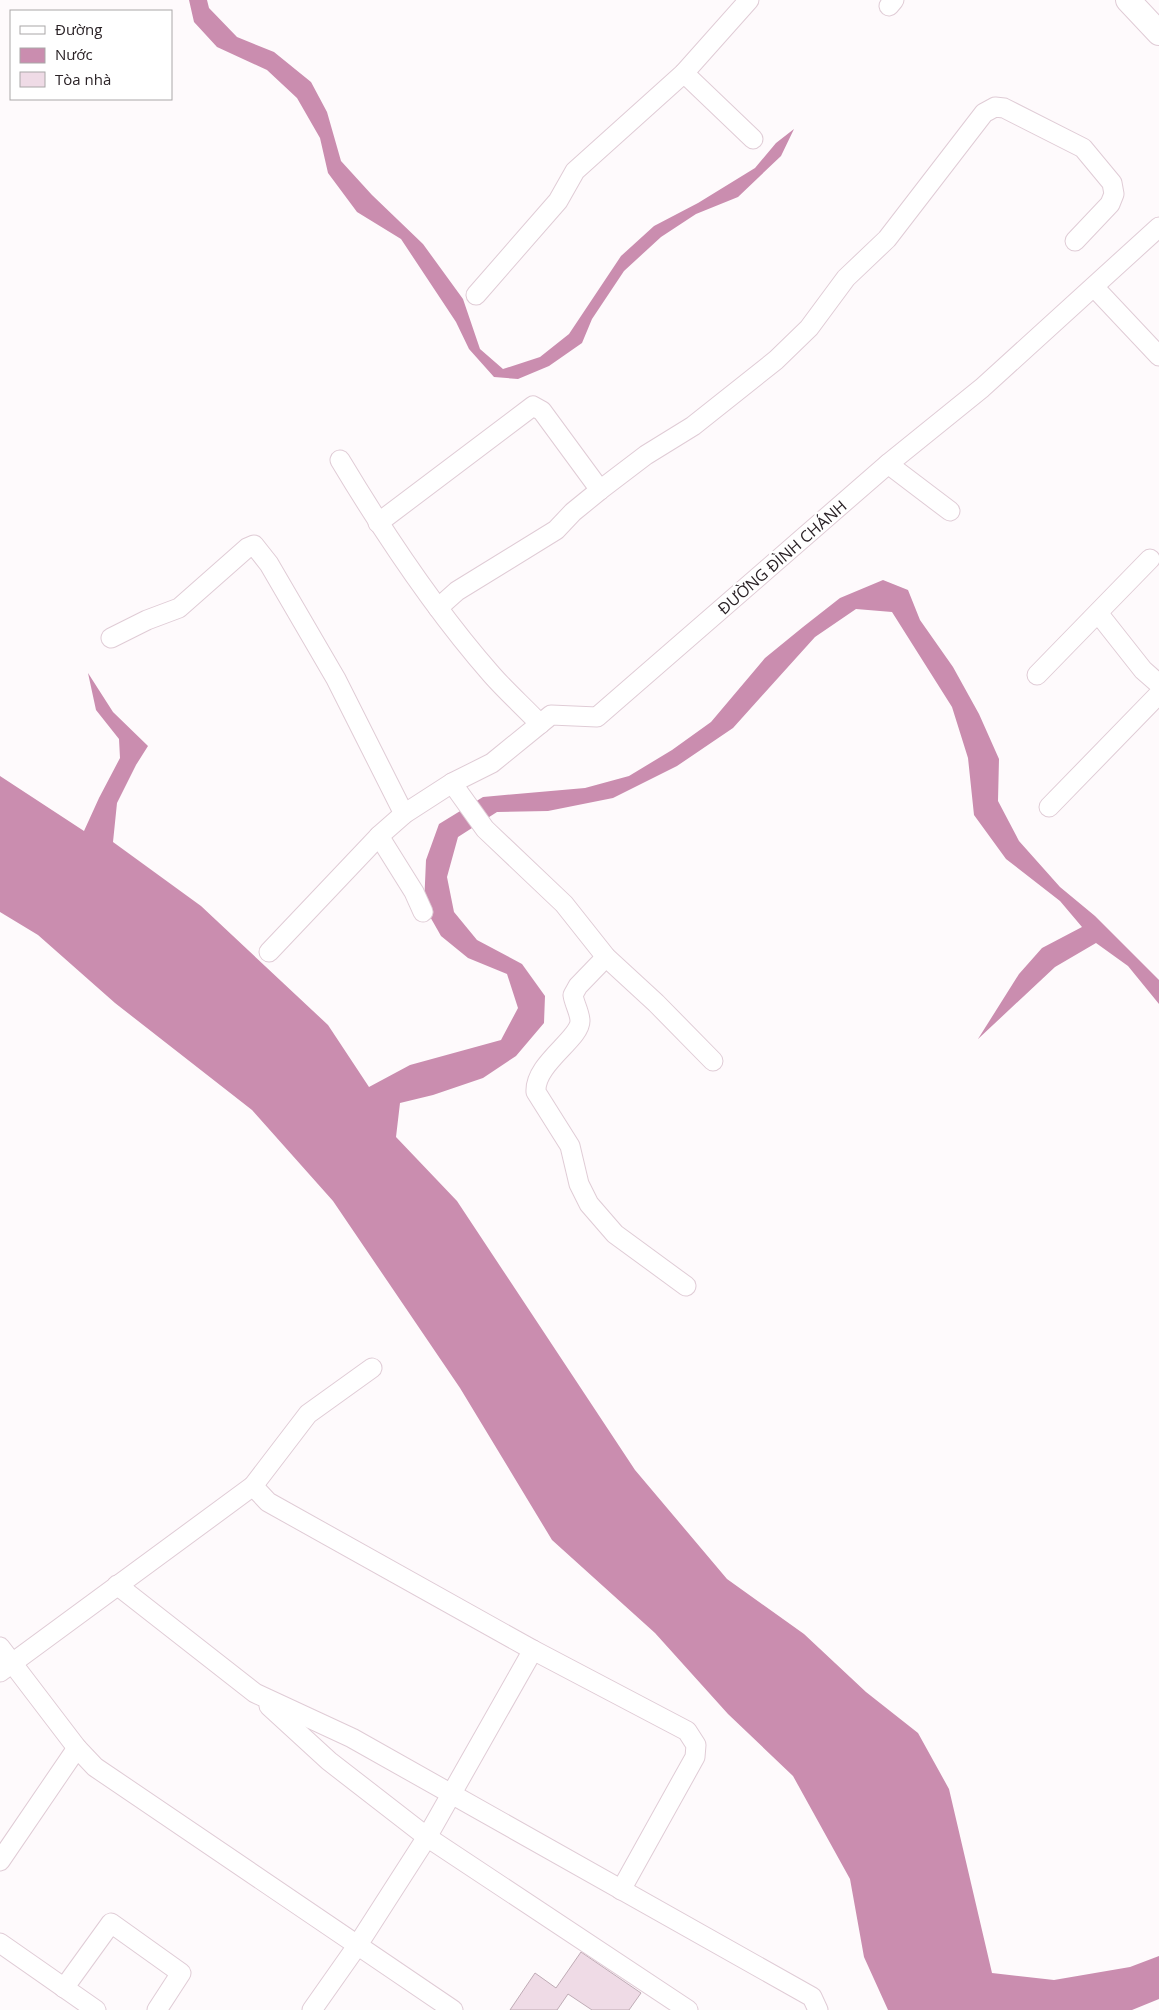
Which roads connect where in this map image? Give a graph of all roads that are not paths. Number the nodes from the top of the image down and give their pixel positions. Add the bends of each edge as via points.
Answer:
1 (749, 0) edge
2 (1128, 0) edge
3 (1159, 33) edge
4 (684, 73) junction
5 (753, 139) dead end
6 (1159, 227) edge
7 (1075, 241) dead end
8 (1094, 287) junction
9 (476, 295) dead end
10 (1159, 356) edge
11 (340, 460) dead end
12 (888, 464) junction
13 (600, 490) junction
14 (950, 511) dead end
15 (378, 523) junction
16 (1150, 559) dead end
17 (438, 608) junction
18 (1098, 613) junction
19 (112, 638) dead end
20 (1037, 675) dead end
21 (1159, 684) edge
22 (1159, 694) edge
23 (540, 724) junction
24 (452, 783) junction
25 (1049, 807) dead end
26 (404, 814) junction
27 (379, 836) junction
28 (423, 912) dead end
29 (269, 952) dead end
30 (606, 957) junction
31 (713, 1062) dead end
32 (686, 1286) dead end
33 (372, 1368) dead end
34 (253, 1486) junction
35 (118, 1585) junction
36 (0, 1647) edge
37 (534, 1650) junction
38 (6, 1667) edge
39 (255, 1693) junction
40 (77, 1748) junction
41 (452, 1793) junction
42 (427, 1837) junction
43 (0, 1862) edge
44 (621, 1890) junction
45 (0, 1943) edge
46 (358, 1946) junction
47 (64, 1988) junction
48 (96, 2010) edge
49 (157, 2010) edge
50 (312, 2010) edge
51 (453, 2010) edge
52 (688, 2010) edge
53 (818, 2010) edge

1 - 4 street
2 - 3 main road
4 - 5 street
4 - 9 street via 575,172 558,201
6 - 8 street, ĐƯỜNG ĐÌNH CHÁNH
7 - 13 street via 1110,204 1114,194 1112,183 1083,148 1004,108 995,107 984,113 887,239 846,278 808,328 776,360 693,426 646,455
8 - 10 street
8 - 12 street, ĐƯỜNG ĐÌNH CHÁNH via 982,388
11 - 15 street
12 - 14 street
12 - 23 street, ĐƯỜNG ĐÌNH CHÁNH via 597,717 551,715
13 - 15 street via 542,411 533,406
13 - 17 street via 556,530 457,591
15 - 17 street
16 - 18 street
17 - 23 street via 492,675
18 - 20 street
18 - 21 street via 1127,651
19 - 26 street via 179,608 250,545 254,545 269,564 336,679
22 - 25 street
23 - 24 street, ĐƯỜNG ĐÌNH CHÁNH via 492,763
24 - 26 street, ĐƯỜNG ĐÌNH CHÁNH
24 - 30 street via 481,824 564,904
26 - 27 street, ĐƯỜNG ĐÌNH CHÁNH
27 - 28 street
27 - 29 street, ĐƯỜNG ĐÌNH CHÁNH
30 - 31 street
30 - 32 street via 573,995 580,1022 554,1055 536,1084 536,1092 570,1146 579,1184 589,1204 615,1234
33 - 34 street via 308,1414
34 - 35 street
34 - 37 street via 268,1502
35 - 38 street
35 - 39 street
36 - 38 street
37 - 41 street
37 - 44 street via 686,1731 696,1745 695,1757
38 - 40 street
39 - 41 street via 352,1738
39 - 42 street via 329,1761
40 - 43 street
40 - 46 street via 95,1766
41 - 42 street
41 - 44 street
42 - 46 street
42 - 52 street
44 - 53 street via 812,1998
45 - 47 street
46 - 50 street
46 - 51 street
47 - 48 street
47 - 49 street via 111,1923 181,1973

